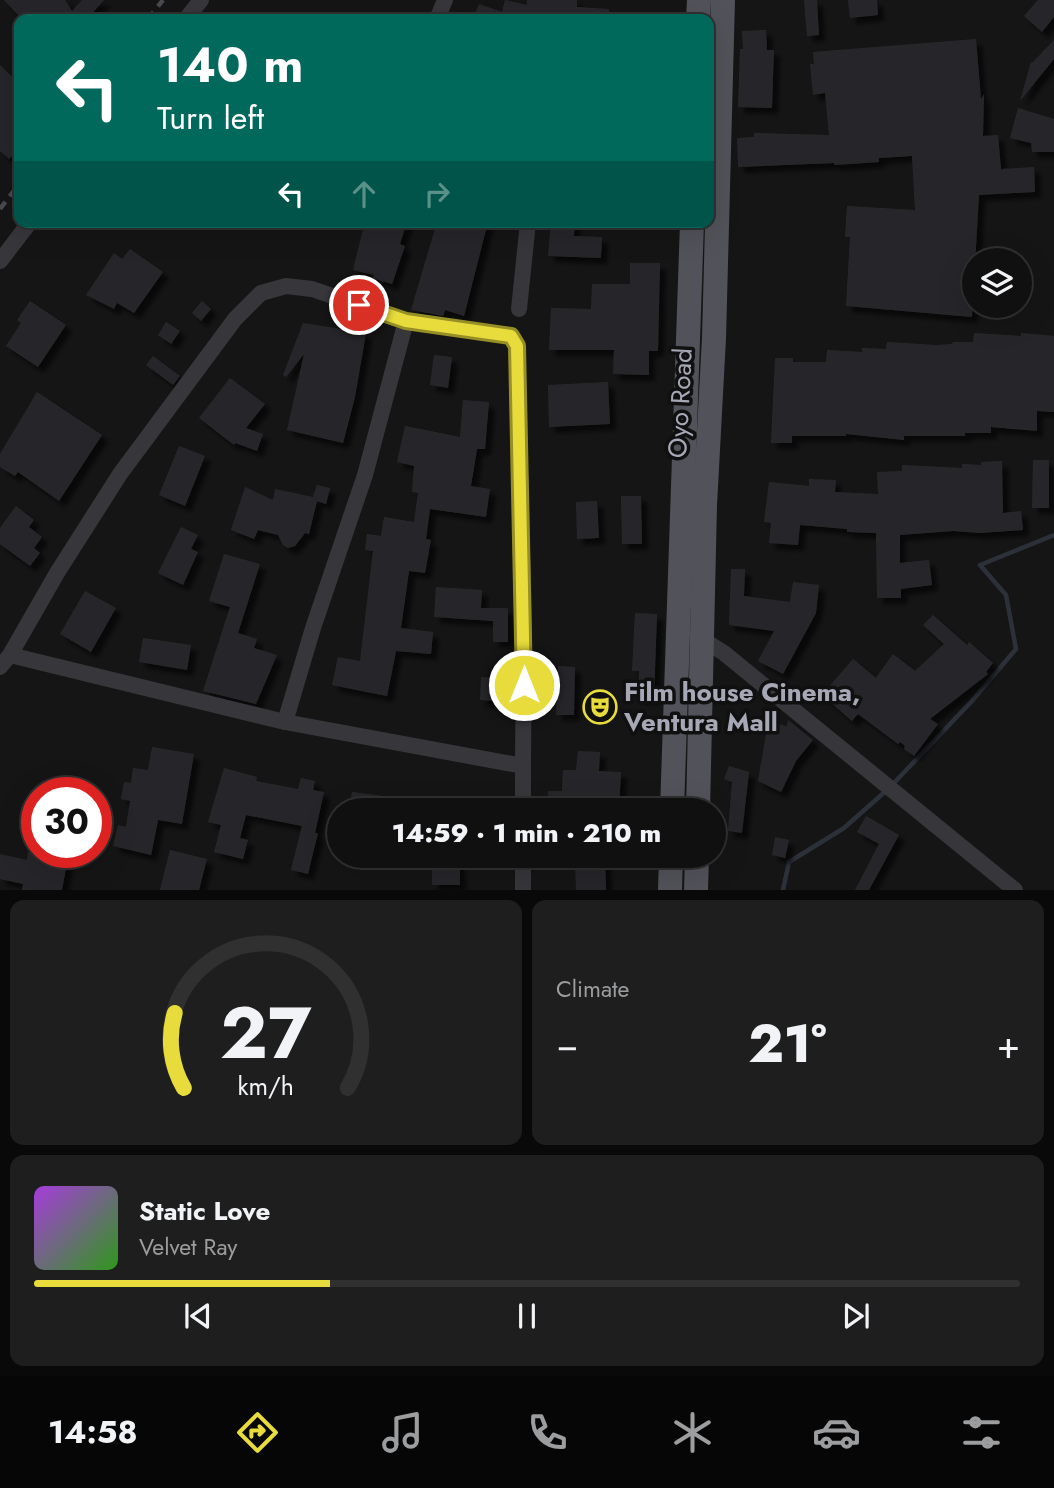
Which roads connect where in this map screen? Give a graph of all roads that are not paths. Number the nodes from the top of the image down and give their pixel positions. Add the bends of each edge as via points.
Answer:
1 (201, 0) edge
2 (723, 0) edge
3 (190, 14) edge
4 (714, 176) edge
5 (25, 228) edge
6 (527, 228) edge
7 (692, 228) edge
8 (712, 228) edge
9 (0, 261) edge
10 (519, 309) dead end
11 (406, 321) junction
12 (702, 639) junction
13 (5, 661) edge
14 (285, 722) junction
15 (523, 766) junction
16 (523, 798) edge
17 (672, 798) edge
18 (698, 798) edge
19 (523, 868) edge
20 (671, 868) edge
21 (697, 868) edge
22 (523, 890) edge
23 (670, 890) edge
24 (696, 890) edge
25 (1015, 890) edge

1 - 3 street
2 - 4 main road, Oyo Road
5 - 9 street
6 - 10 street
7 - 17 main road, Oyo Road
8 - 12 main road, Oyo Road
11 - 13 street via 312,289 286,286 261,293 235,319 121,474
11 - 14 street via 365,475
11 - 15 street via 511,336 517,346
12 - 18 main road, Oyo Road
12 - 25 street
13 - 14 street
14 - 15 street
15 - 16 street
19 - 22 street
20 - 23 main road
21 - 24 main road

